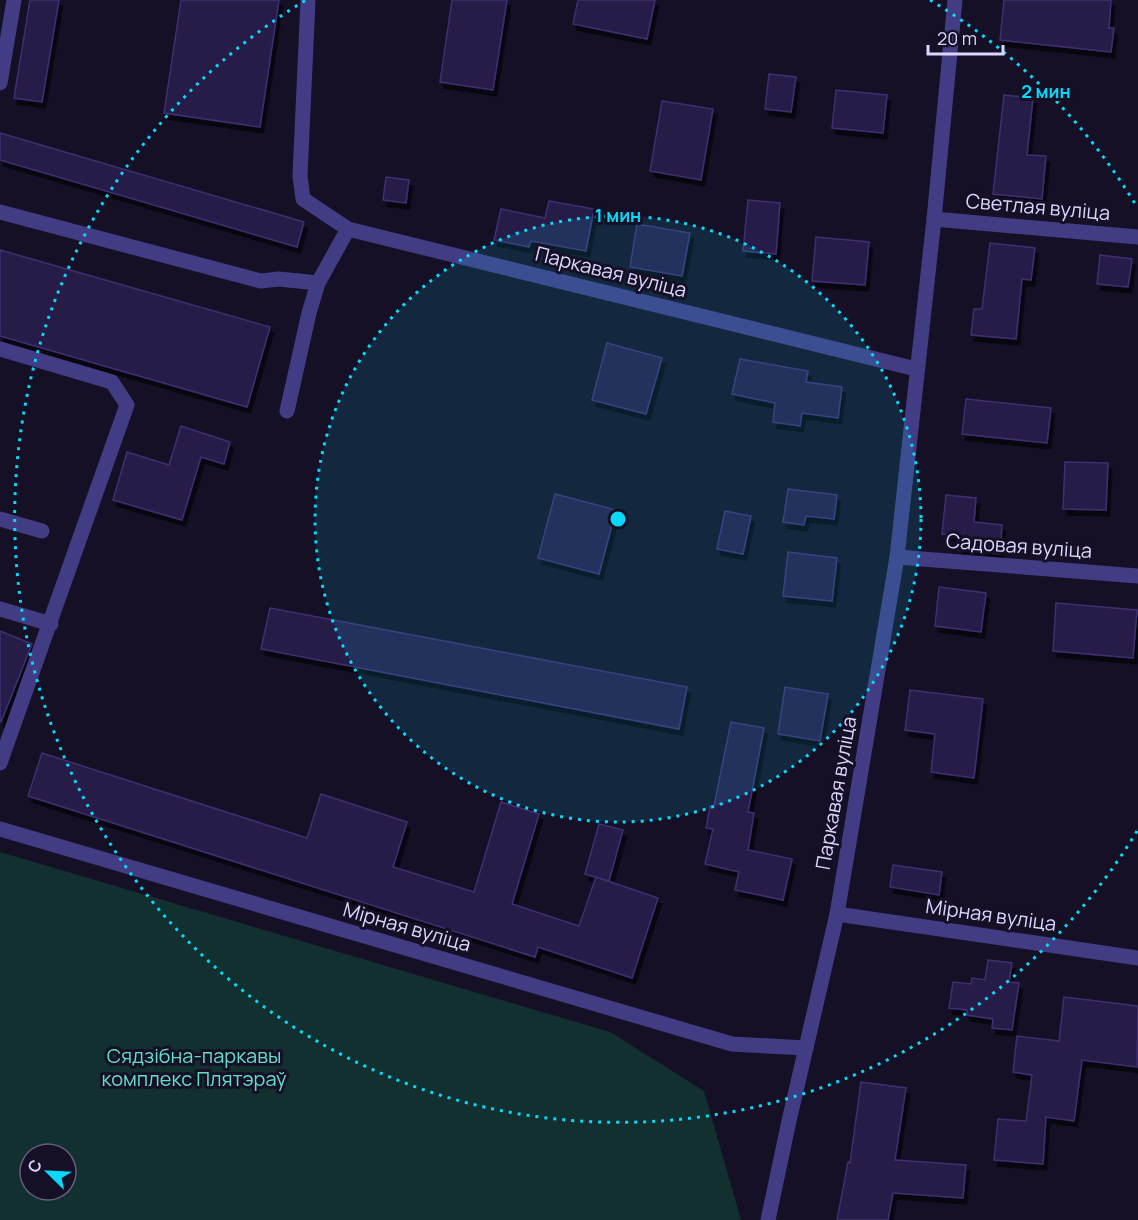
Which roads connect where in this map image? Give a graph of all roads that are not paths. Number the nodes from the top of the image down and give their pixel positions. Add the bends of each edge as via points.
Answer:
1 (14, 0) edge
2 (308, 0) edge
3 (955, 0) edge
4 (0, 83) edge
5 (0, 212) edge
6 (934, 219) junction
7 (348, 229) junction
8 (1138, 237) edge
9 (318, 282) junction
10 (0, 349) edge
11 (916, 369) junction
12 (287, 411) dead end
13 (0, 519) edge
14 (42, 531) dead end
15 (897, 557) junction
16 (1138, 576) edge
17 (0, 609) edge
18 (51, 624) junction
19 (0, 763) edge
20 (0, 829) edge
21 (837, 914) junction
22 (1138, 958) edge
23 (806, 1048) junction
24 (768, 1220) edge

1 - 4 street
2 - 7 street, Паркавая вуліца via 300,176 303,199
3 - 6 street, Паркавая вуліца
5 - 9 street via 261,281
6 - 8 street, Светлая вуліца
6 - 11 street, Паркавая вуліца
7 - 9 street
7 - 11 street, Паркавая вуліца
9 - 12 street
10 - 18 street via 112,382 127,405
11 - 15 street, Паркавая вуліца
13 - 14 street
15 - 16 street, Садовая вуліца
15 - 21 street, Паркавая вуліца
17 - 18 street
18 - 19 street
20 - 23 street, Мірная вуліца via 732,1044
21 - 22 street, Мірная вуліца
21 - 23 street, Паркавая вуліца
23 - 24 street, Паркавая вуліца

